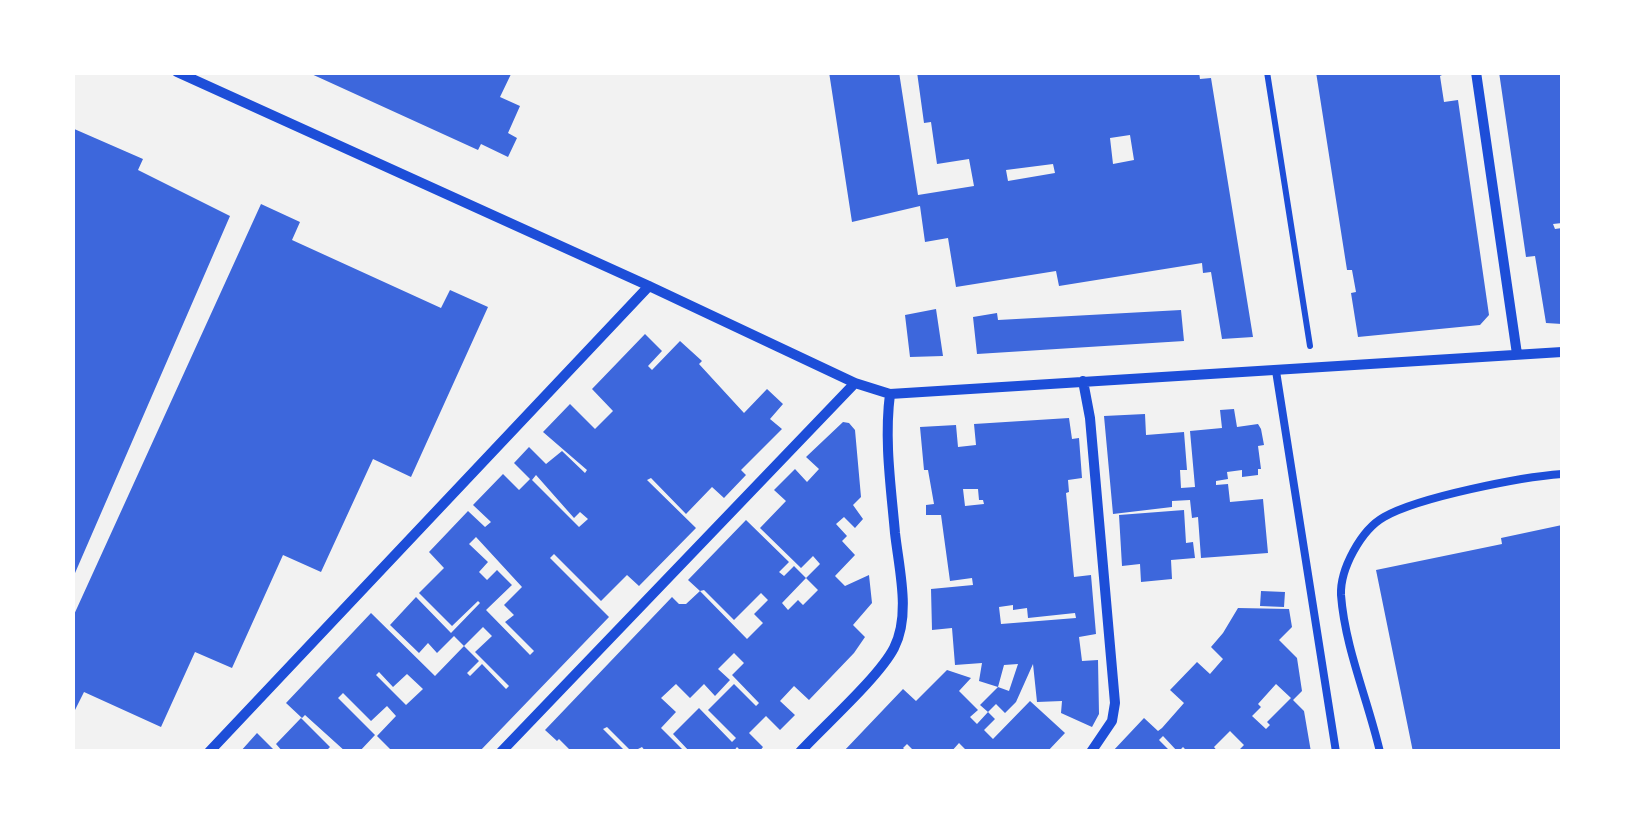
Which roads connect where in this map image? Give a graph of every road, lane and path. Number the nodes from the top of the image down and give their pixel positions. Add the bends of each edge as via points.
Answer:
1 (177, 72) edge
2 (1267, 72) edge
3 (1476, 72) edge
4 (649, 286) junction
5 (1562, 352) edge
6 (1517, 354) junction
7 (1313, 368) junction
8 (1276, 371) junction
9 (1083, 381) junction
10 (855, 384) junction
11 (890, 394) junction
12 (1562, 474) edge
13 (209, 752) edge
14 (500, 752) edge
15 (800, 752) edge
16 (1091, 752) edge
17 (1336, 752) edge
18 (1380, 752) edge

1 - 4 street
2 - 7 path
3 - 6 street
4 - 10 street
4 - 13 street
5 - 6 street
6 - 7 street
7 - 8 street
8 - 9 street
8 - 17 lane
9 - 11 street
9 - 16 street via 1116,703 1112,722
10 - 11 street
10 - 14 street
11 - 15 street via 888,462 902,608 897,640
12 - 18 lane via 1411,506 1382,518 1364,536 1341,590

